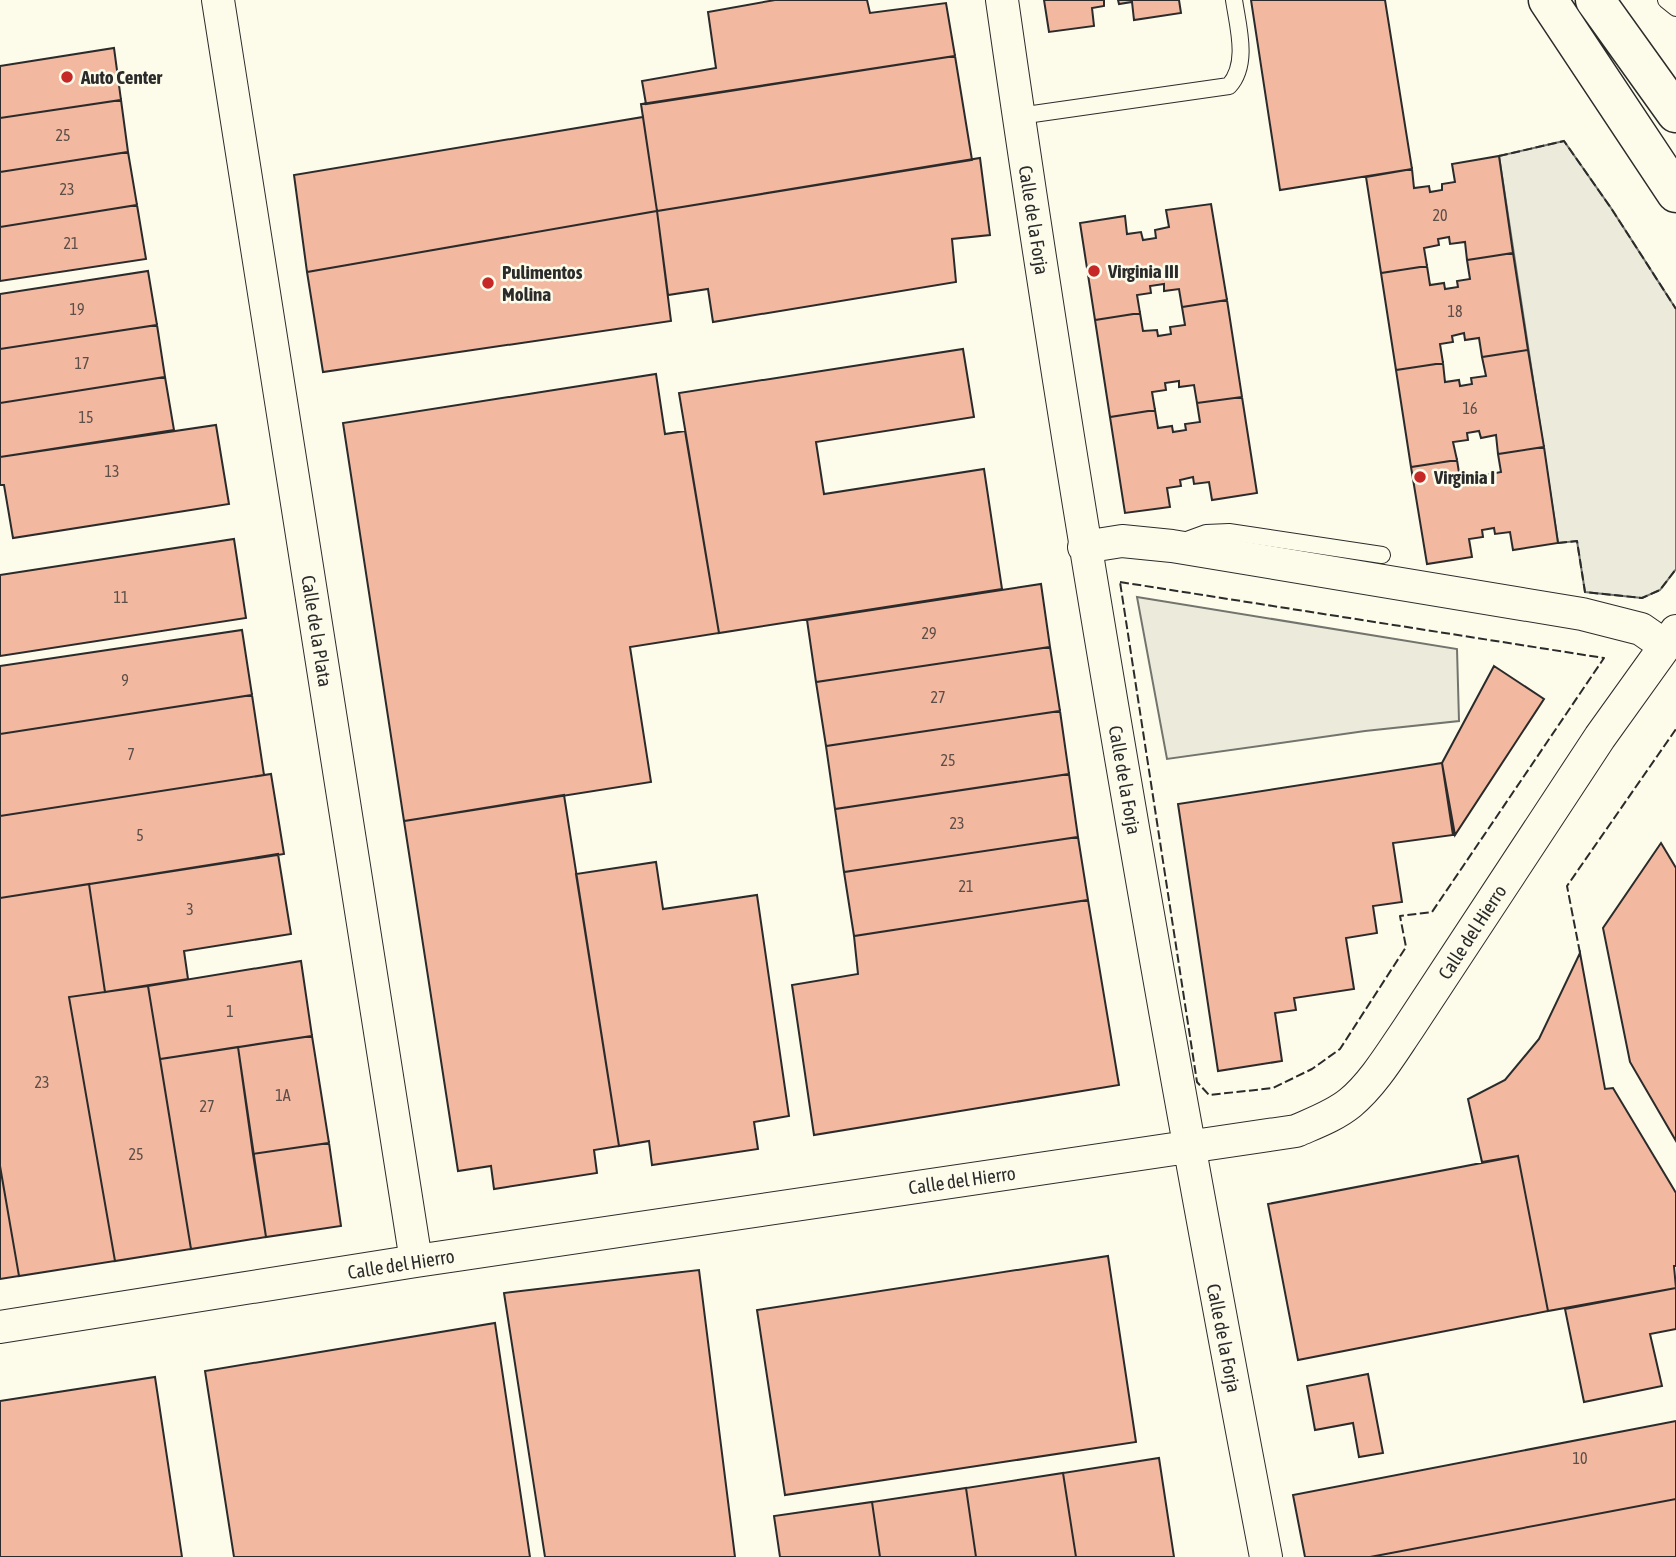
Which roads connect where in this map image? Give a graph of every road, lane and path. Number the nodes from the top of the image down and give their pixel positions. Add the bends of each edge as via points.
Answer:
1 (218, 0) edge
2 (1002, 0) edge
3 (1234, 0) edge
4 (1548, 0) edge
5 (1595, 0) edge
6 (1666, 0) edge
7 (1676, 8) edge
8 (1676, 113) edge
9 (1018, 117) junction
10 (1676, 193) edge
11 (1172, 546) junction
12 (1084, 547) junction
13 (1382, 555) dead end
14 (1670, 638) edge
15 (1189, 1148) junction
16 (416, 1261) junction
17 (0, 1327) edge
18 (1266, 1557) edge

1 - 16 street, Calle de la Plata
2 - 9 street, Calle de la Forja
3 - 9 lane via 1241,58 1237,77 1229,86
4 - 10 street
5 - 8 street
6 - 7 lane
9 - 12 street, Calle de la Forja
11 - 12 street via 1122,541
11 - 13 lane via 1206,533 1230,532
11 - 14 street via 1583,614
12 - 15 street, Calle de la Forja
14 - 15 street, Calle del Hierro via 1408,1029 1350,1103 1296,1131
15 - 16 street, Calle del Hierro
15 - 18 street, Calle de la Forja
16 - 17 street, Calle del Hierro

